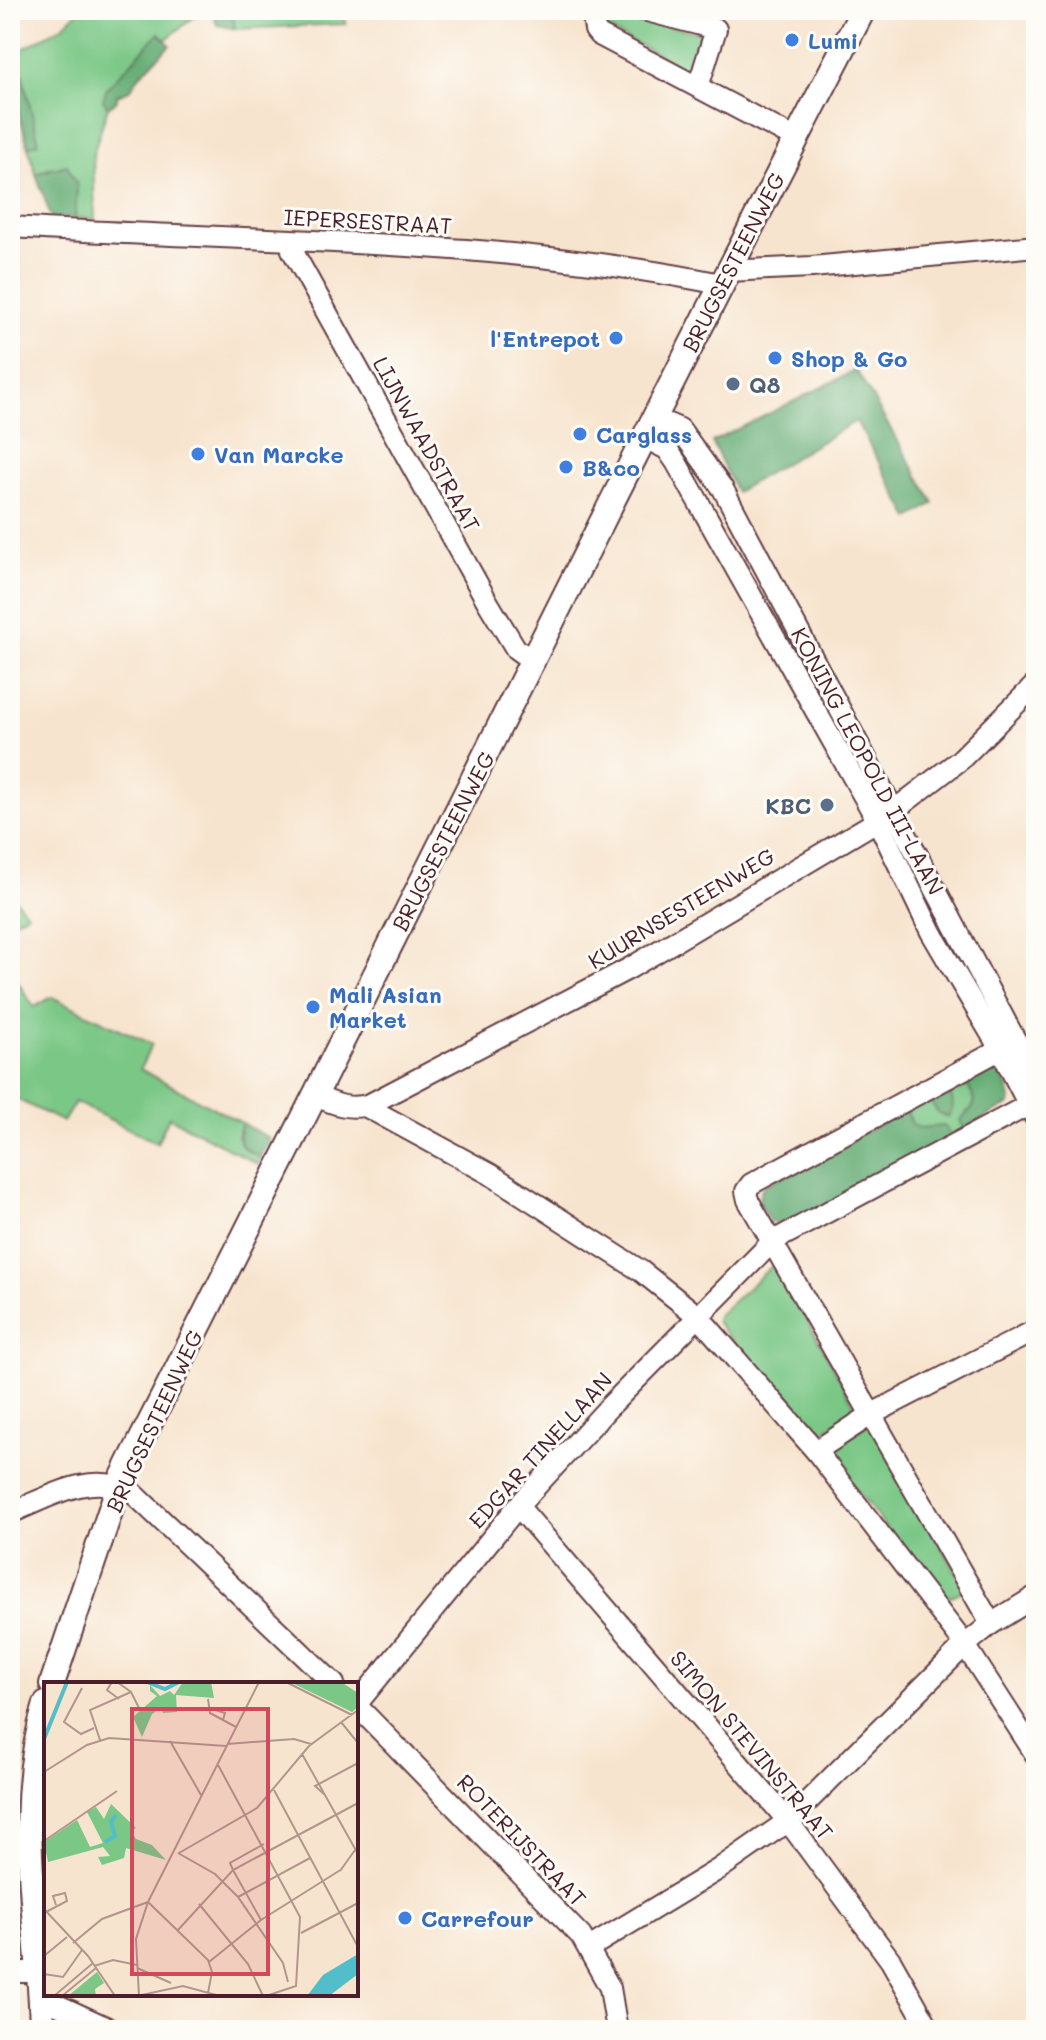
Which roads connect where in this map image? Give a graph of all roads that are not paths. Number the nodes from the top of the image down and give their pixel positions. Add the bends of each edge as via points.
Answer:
1 (592, 10) edge
2 (643, 10) edge
3 (863, 10) edge
4 (698, 87) junction
5 (796, 139) junction
6 (10, 227) edge
7 (292, 241) junction
8 (1036, 246) edge
9 (725, 278) junction
10 (650, 428) junction
11 (534, 662) junction
12 (1036, 684) edge
13 (885, 816) junction
14 (1008, 1045) junction
15 (1036, 1079) edge
16 (316, 1096) junction
17 (365, 1106) junction
18 (1033, 1109) edge
19 (773, 1241) junction
20 (699, 1317) junction
21 (1036, 1330) edge
22 (872, 1414) junction
23 (816, 1451) junction
24 (119, 1485) junction
25 (518, 1506) junction
26 (10, 1513) edge
27 (1036, 1596) edge
28 (991, 1624) junction
29 (965, 1645) junction
30 (53, 1682) edge
31 (332, 1682) edge
32 (358, 1703) edge
33 (358, 1707) edge
34 (44, 1712) edge
35 (1036, 1755) edge
36 (788, 1821) junction
37 (589, 1948) junction
38 (10, 1972) edge
39 (42, 2008) edge
40 (112, 2030) edge
41 (617, 2030) edge
42 (930, 2030) edge

1 - 4 street via 599,35
2 - 4 street via 716,29
3 - 5 main road, BRUGSESTEENWEG
4 - 5 street
5 - 9 main road, BRUGSESTEENWEG
6 - 7 street, IEPERSESTRAAT
7 - 9 street, IEPERSESTRAAT via 476,252
7 - 11 street, LIJNWAADSTRAAT via 292,250 487,601 516,649
8 - 9 street, IEPERSESTRAAT
9 - 10 main road, BRUGSESTEENWEG
10 - 11 main road, BRUGSESTEENWEG
10 - 13 street, KONING LEOPOLD III-LAAN via 680,429 723,489
11 - 16 main road, BRUGSESTEENWEG
12 - 13 street, KUURNSESTEENWEG via 960,760
13 - 14 street, KONING LEOPOLD III-LAAN via 931,932
13 - 17 street, KUURNSESTEENWEG via 630,968
14 - 15 street, KONING LEOPOLD III-LAAN
14 - 18 street, KONING LEOPOLD III-LAAN
14 - 19 street via 751,1184 748,1200
16 - 17 street via 342,1106
16 - 24 main road, BRUGSESTEENWEG
17 - 20 street via 490,1174 641,1271
18 - 19 street, EDGAR TINELLAAN
19 - 20 street, EDGAR TINELLAAN
19 - 22 street
20 - 23 street
20 - 25 street, EDGAR TINELLAAN
21 - 22 street
22 - 23 street
22 - 28 street
23 - 29 street
24 - 26 street via 92,1481
24 - 30 main road, BRUGSESTEENWEG
24 - 31 street via 138,1497
25 - 32 street, EDGAR TINELLAAN
25 - 36 street, SIMON STEVINSTRAAT
27 - 28 street
28 - 29 street
29 - 35 street
29 - 36 street
33 - 37 street, ROTERIJSTRAAT
34 - 39 main road via 28,1812
36 - 37 street
36 - 42 street, SIMON STEVINSTRAAT via 891,1961
37 - 41 street, ROTERIJSTRAAT via 610,1988
38 - 39 street
39 - 40 street

